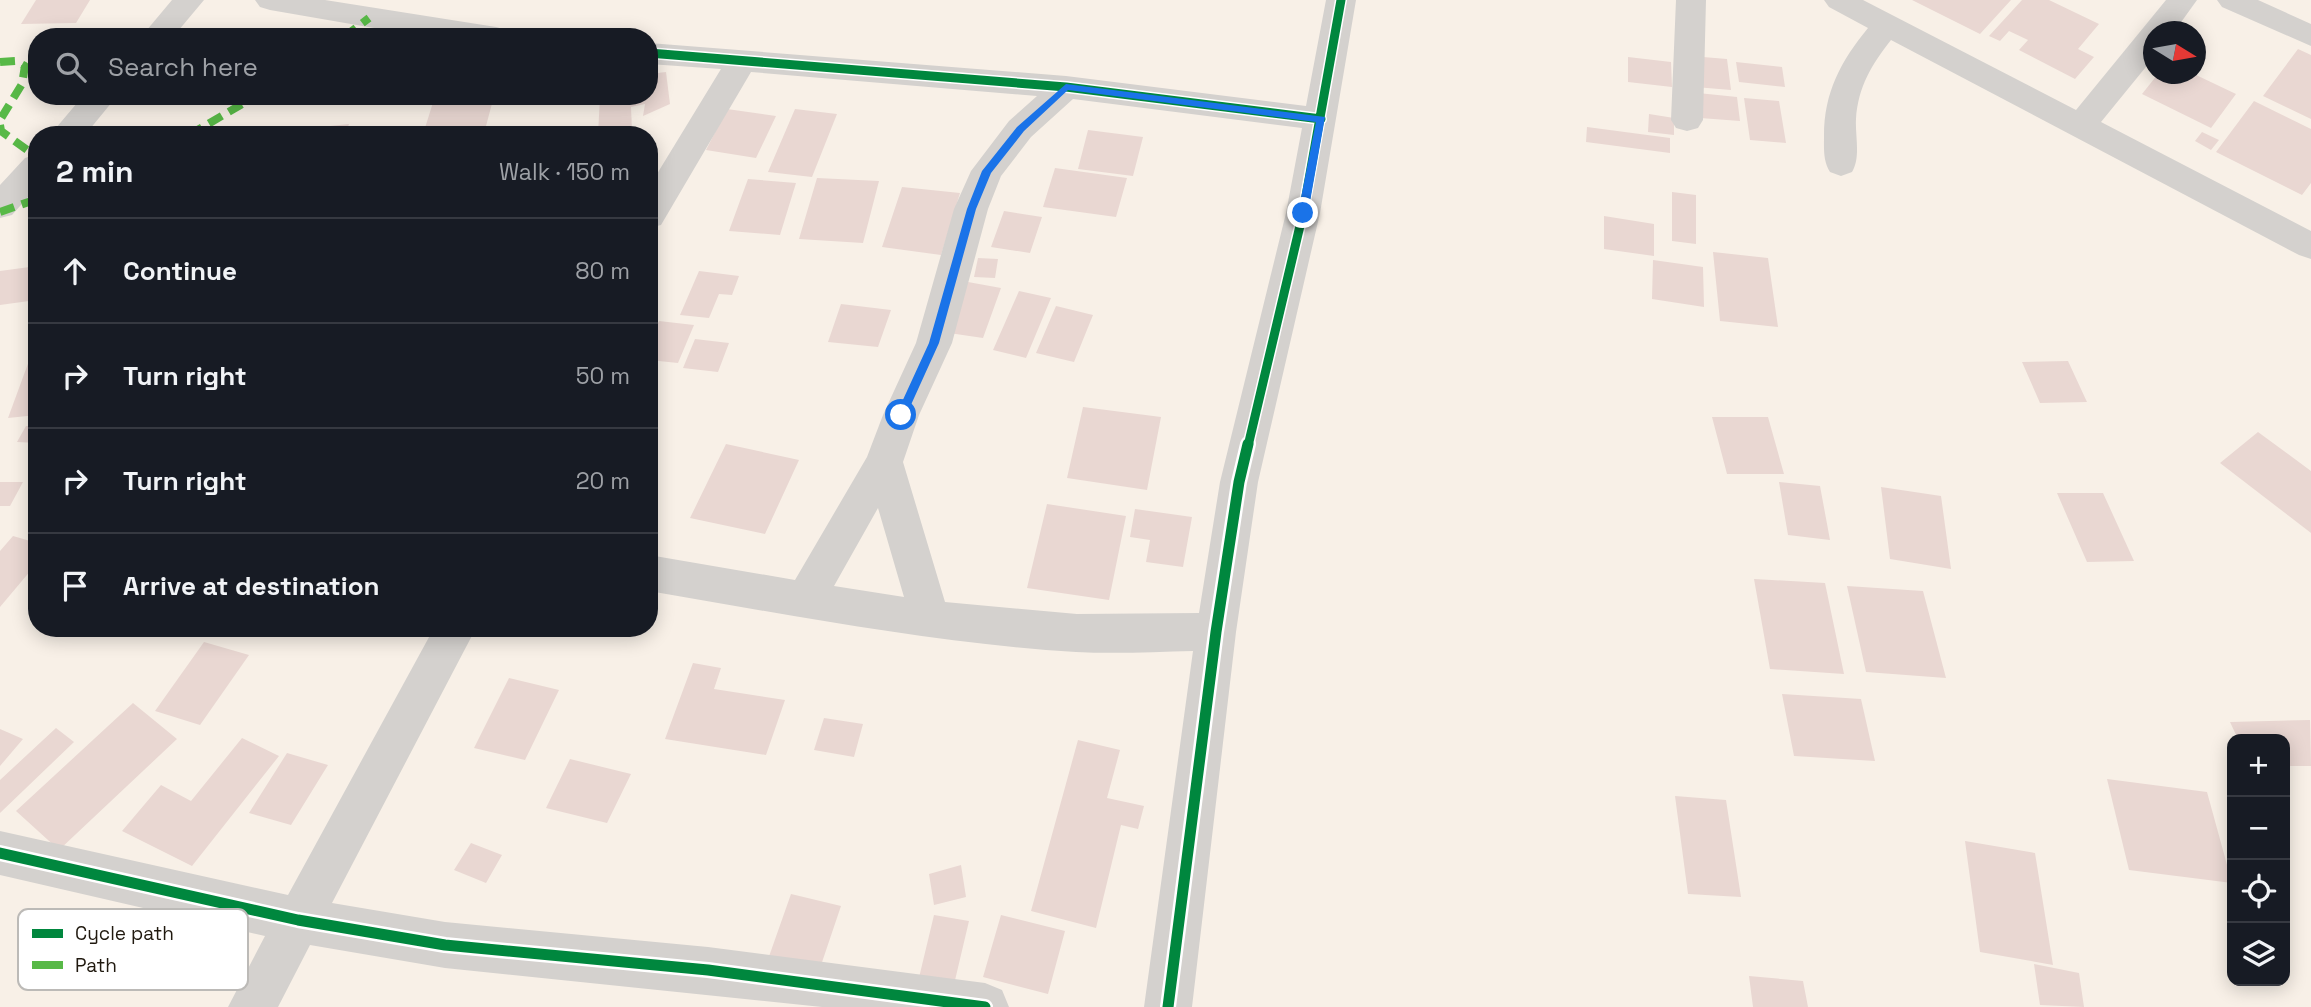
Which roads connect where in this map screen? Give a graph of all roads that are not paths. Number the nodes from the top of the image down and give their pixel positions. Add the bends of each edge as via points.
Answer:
1 (189, 0) edge
2 (270, 0) edge
3 (1341, 0) edge
4 (1691, 0) edge
5 (1839, 0) edge
6 (2182, 0) edge
7 (2242, 4) edge
8 (2311, 13) edge
9 (2166, 21) edge
10 (1886, 26) junction
11 (164, 28) edge
12 (436, 28) edge
13 (2311, 36) edge
14 (2143, 49) edge
15 (658, 54) edge
16 (741, 62) junction
17 (1066, 87) junction
18 (93, 105) edge
19 (1321, 119) junction
20 (1687, 120) dead end
21 (2082, 124) junction
22 (74, 126) edge
23 (1841, 164) dead end
24 (28, 176) edge
25 (658, 201) edge
26 (0, 206) edge
27 (2311, 246) edge
28 (884, 462) junction
29 (658, 574) edge
30 (806, 599) junction
31 (930, 618) junction
32 (1216, 632) junction
33 (451, 637) edge
34 (0, 853) edge
35 (298, 920) junction
36 (252, 1007) edge
37 (985, 1007) edge
38 (1168, 1007) edge

1 - 11 street
2 - 12 street
3 - 19 street
4 - 20 street
5 - 10 street
6 - 9 street
7 - 8 street
7 - 13 street
10 - 21 street
10 - 23 street via 1855,64 1842,93 1838,123
14 - 21 street
15 - 16 street
16 - 17 street
16 - 25 street
17 - 19 street
17 - 28 street via 1020,129 987,171 971,209 934,343
18 - 22 street
19 - 32 street via 1239,482
21 - 27 street
24 - 26 street
28 - 30 street
28 - 31 street
29 - 30 street
30 - 31 street
31 - 32 street via 1079,633
32 - 38 street
33 - 35 street
34 - 35 street
35 - 36 street
35 - 37 street via 445,945 708,970

